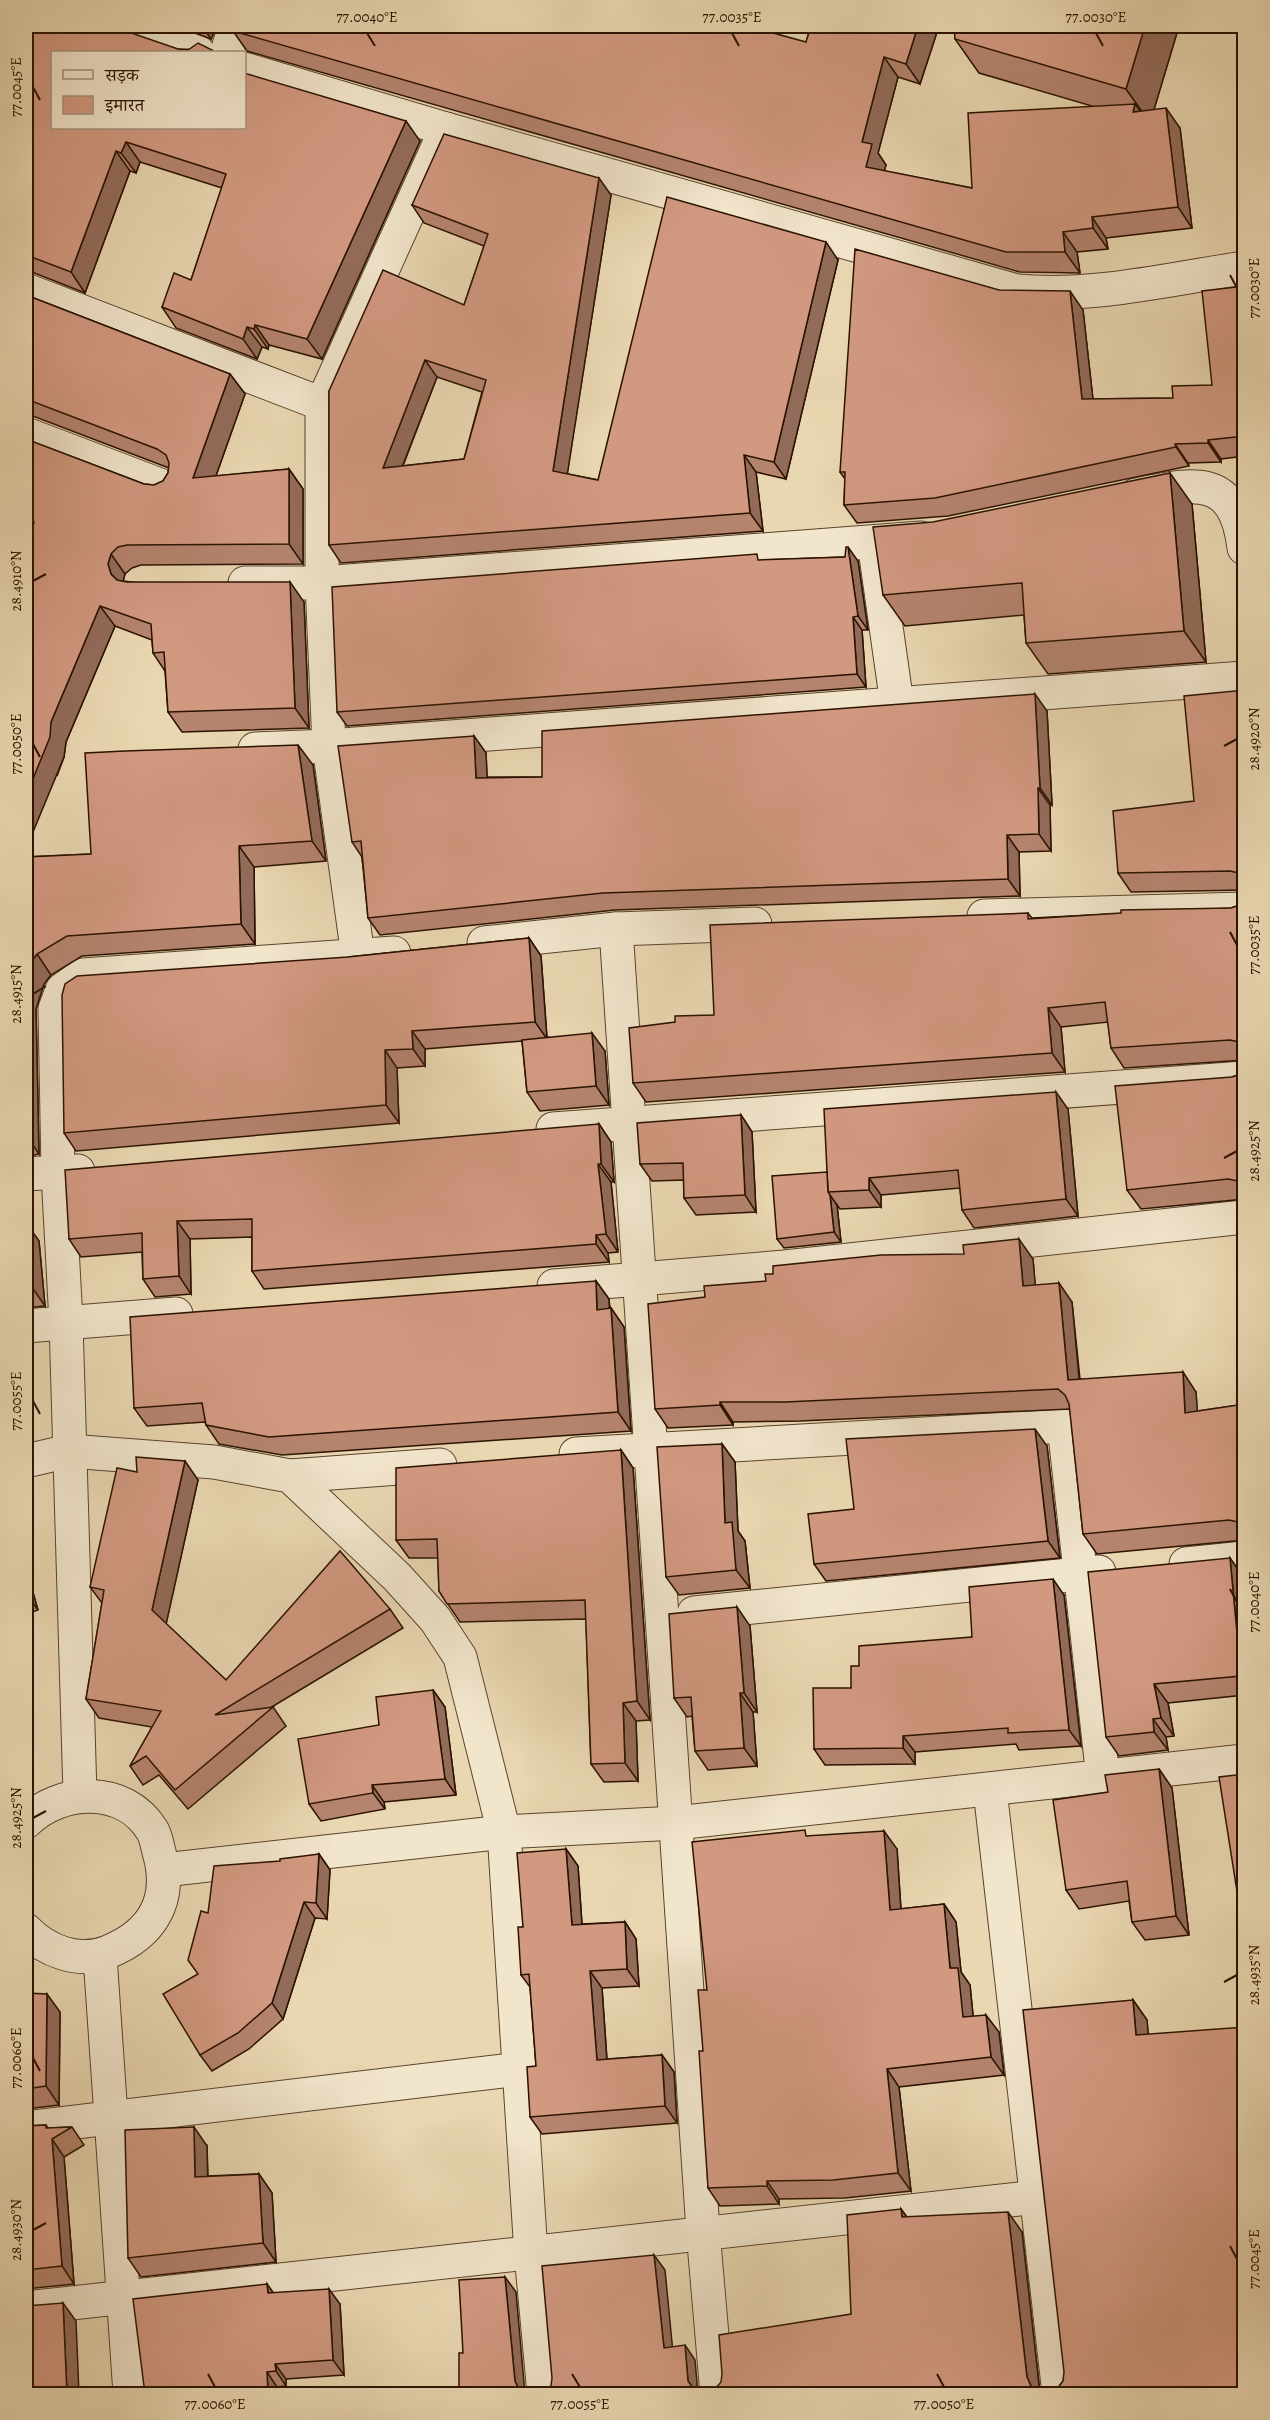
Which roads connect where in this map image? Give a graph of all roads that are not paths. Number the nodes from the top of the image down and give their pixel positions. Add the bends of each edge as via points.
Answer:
1 (125, 26) edge
2 (235, 26) edge
3 (195, 51) edge
4 (227, 51) edge
5 (246, 70) edge
6 (446, 129) junction
7 (1245, 268) edge
8 (26, 290) edge
9 (322, 404) junction
10 (26, 434) edge
11 (165, 487) edge
12 (1111, 501) edge
13 (951, 535) edge
14 (874, 542) junction
15 (1245, 548) edge
16 (220, 583) edge
17 (316, 583) junction
18 (1245, 678) edge
19 (897, 704) junction
20 (329, 746) junction
21 (223, 750) edge
22 (1245, 909) edge
23 (959, 917) edge
24 (782, 923) edge
25 (616, 929) junction
26 (358, 956) junction
27 (1245, 1078) edge
28 (629, 1122) junction
29 (522, 1131) edge
30 (105, 1169) edge
31 (57, 1173) junction
32 (26, 1174) edge
33 (1245, 1217) edge
34 (640, 1280) junction
35 (520, 1288) edge
36 (210, 1311) edge
37 (66, 1322) junction
38 (26, 1326) edge
39 (652, 1448) junction
40 (69, 1451) junction
41 (547, 1456) edge
42 (26, 1461) edge
43 (465, 1463) edge
44 (290, 1476) junction
45 (1245, 1558) edge
46 (1079, 1575) junction
47 (662, 1616) junction
48 (1245, 1761) edge
49 (1103, 1778) junction
50 (990, 1790) junction
51 (80, 1795) junction
52 (26, 1822) edge
53 (676, 1823) junction
54 (504, 1833) junction
55 (164, 1870) junction
56 (26, 1930) edge
57 (100, 1956) junction
58 (519, 2069) junction
59 (112, 2116) junction
60 (26, 2128) edge
61 (1036, 2197) junction
62 (703, 2231) junction
63 (531, 2253) junction
64 (123, 2297) junction
65 (26, 2308) edge
66 (130, 2394) edge
67 (544, 2394) edge
68 (717, 2394) edge
69 (1059, 2394) edge

1 - 3 street
2 - 4 street
5 - 6 street
6 - 7 street via 1017,291 1096,291
6 - 9 street
8 - 9 street
9 - 17 street
10 - 11 street
12 - 15 street via 1197,485 1225,496 1242,528
13 - 14 street
14 - 17 street
14 - 19 street
16 - 17 street
17 - 20 street
18 - 19 street
19 - 20 street
20 - 21 street
20 - 26 street
22 - 23 street
24 - 25 street
25 - 26 street
25 - 28 street
26 - 31 street via 83,975 62,990 55,1009
27 - 28 street
28 - 29 street
28 - 34 street
30 - 31 street
31 - 32 street
31 - 37 street
33 - 34 street
34 - 35 street
34 - 39 street
36 - 37 street
37 - 38 street
37 - 40 street
39 - 41 street
39 - 46 street via 1064,1426
39 - 47 street
40 - 42 street
40 - 44 street via 214,1462
40 - 51 street
43 - 44 street
44 - 54 street via 397,1577 435,1619 460,1657
45 - 46 street
46 - 47 street
46 - 49 street
47 - 53 street
48 - 49 street
49 - 50 street
50 - 53 street
50 - 61 street
51 - 52 street via 39,1808
51 - 55 street via 100,1796 130,1808 152,1830
53 - 54 street
53 - 62 street
54 - 55 street
54 - 58 street
55 - 57 street via 164,1891 152,1921 129,1944
56 - 57 street via 39,1944 68,1955
57 - 59 street
58 - 59 street
58 - 63 street
59 - 60 street
59 - 64 street
61 - 62 street
61 - 69 street
62 - 63 street
62 - 68 street
63 - 64 street
63 - 67 street
64 - 65 street
64 - 66 street

